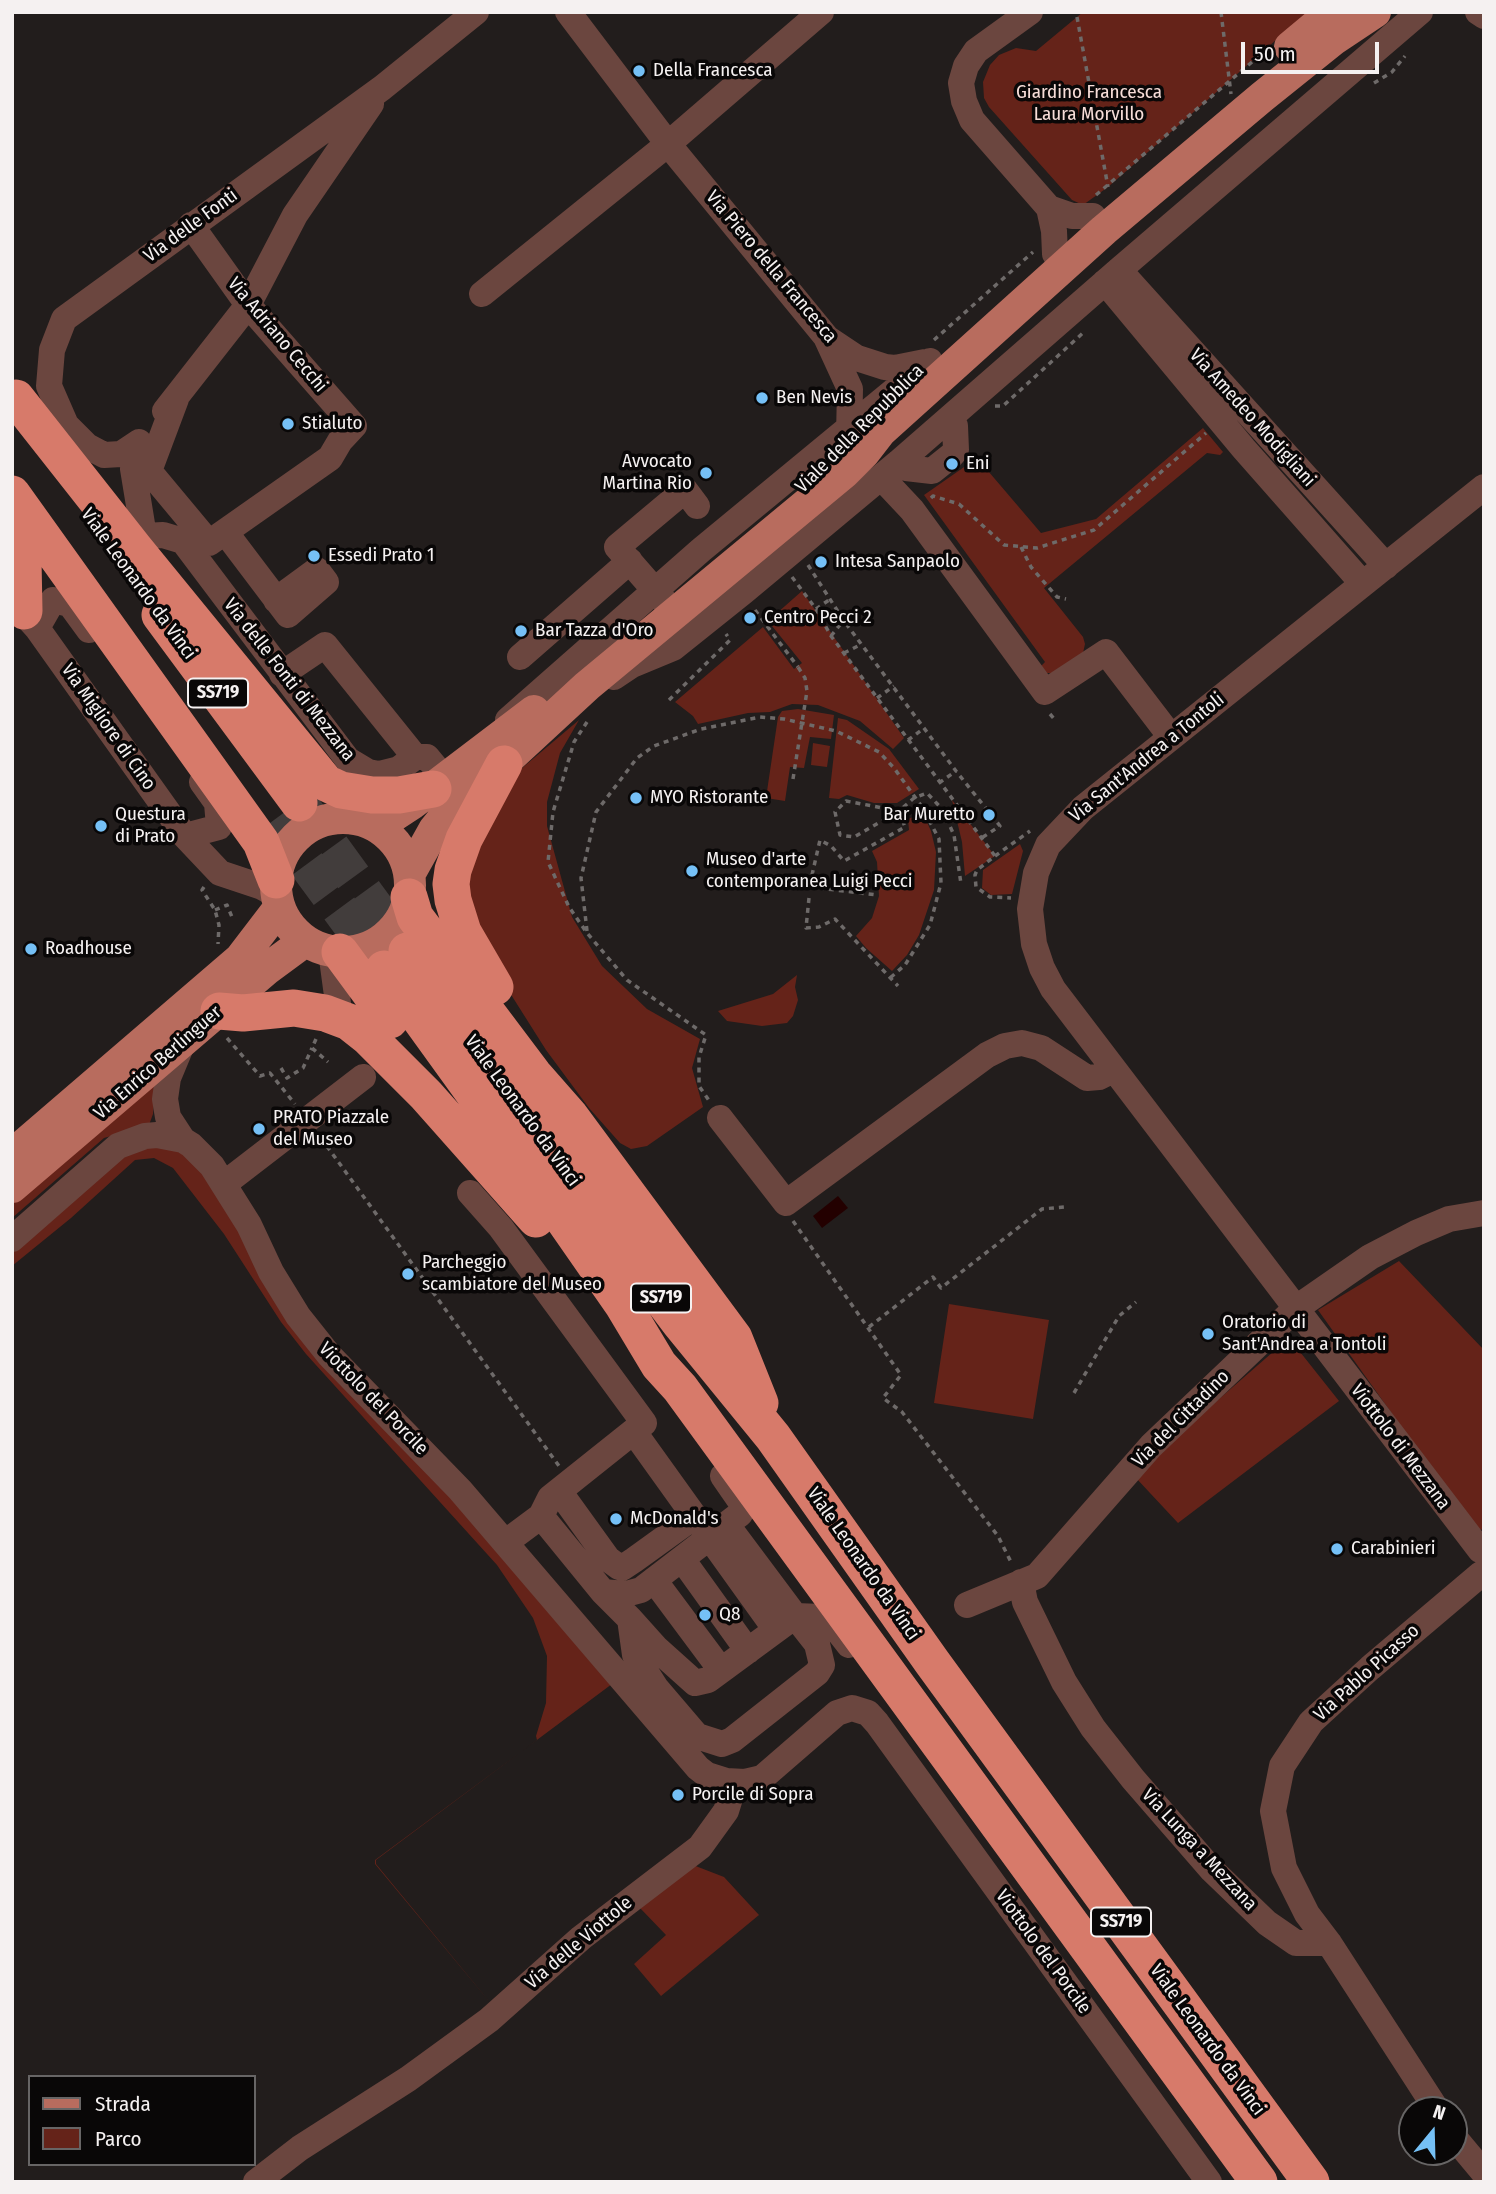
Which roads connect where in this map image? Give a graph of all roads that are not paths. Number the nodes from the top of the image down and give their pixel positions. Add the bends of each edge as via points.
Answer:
1 (477, 12) edge
2 (568, 12) edge
3 (821, 12) edge
4 (1030, 12) edge
5 (1420, 12) edge
6 (1478, 12) edge
7 (1355, 16) edge
8 (1484, 16) edge
9 (382, 88) junction
10 (1246, 96) junction
11 (668, 144) junction
12 (1049, 208) junction
13 (1102, 209) junction
14 (191, 225) junction
15 (1055, 254) junction
16 (1112, 276) junction
17 (482, 294) dead end
18 (248, 305) junction
19 (827, 338) junction
20 (930, 361) junction
21 (14, 396) edge
22 (176, 399) junction
23 (849, 436) junction
24 (139, 442) junction
25 (890, 469) junction
26 (12, 472) edge
27 (1484, 487) edge
28 (15, 499) edge
29 (697, 506) dead end
30 (1346, 520) junction
31 (226, 533) junction
32 (1325, 540) junction
33 (140, 542) junction
34 (630, 561) junction
35 (1386, 566) junction
36 (1363, 584) junction
37 (662, 598) junction
38 (276, 600) dead end
39 (24, 613) edge
40 (520, 657) dead end
41 (282, 674) junction
42 (1171, 737) junction
43 (514, 755) junction
44 (415, 757) junction
45 (306, 759) junction
46 (439, 784) junction
47 (358, 821) junction
48 (185, 836) junction
49 (409, 885) junction
50 (276, 894) junction
51 (325, 948) junction
52 (214, 1015) junction
53 (340, 1018) junction
54 (183, 1042) junction
55 (1113, 1070) junction
56 (106, 1073) junction
57 (363, 1077) dead end
58 (567, 1112) junction
59 (720, 1118) road end
60 (12, 1137) edge
61 (183, 1140) junction
62 (12, 1155) edge
63 (224, 1184) junction
64 (12, 1187) edge
65 (470, 1193) dead end
66 (1484, 1213) edge
67 (536, 1219) junction
68 (12, 1239) edge
69 (1295, 1309) junction
70 (670, 1376) junction
71 (634, 1432) junction
72 (773, 1437) junction
73 (564, 1487) junction
74 (541, 1516) junction
75 (711, 1526) junction
76 (506, 1542) junction
77 (682, 1559) junction
78 (1482, 1562) edge
79 (654, 1580) junction
80 (1021, 1582) junction
81 (603, 1592) junction
82 (967, 1605) dead end
83 (630, 1619) junction
84 (785, 1623) junction
85 (748, 1651) junction
86 (721, 1670) junction
87 (914, 1707) junction
88 (736, 1782) junction
89 (1329, 1942) junction
90 (1428, 2096) edge
91 (1468, 2154) edge
92 (1484, 2173) edge
93 (256, 2182) edge
94 (1209, 2182) edge
95 (1259, 2182) edge
96 (1311, 2182) edge

1 - 9 street, Via delle Fonti
2 - 11 street, Via Piero della Francesca
3 - 11 street
4 - 12 street via 976,51 961,83 972,120
5 - 16 street, Viale della Repubblica
6 - 8 street
7 - 10 main road, Viale della Repubblica
9 - 14 street, Via delle Fonti
9 - 18 street via 295,215
10 - 13 main road, Viale della Repubblica
10 - 43 main road, Viale della Repubblica via 881,431 844,473 587,686
11 - 17 street
11 - 19 street, Via Piero della Francesca
12 - 13 street via 1072,216
12 - 15 street
13 - 15 main road, Viale della Repubblica
14 - 18 street, Via Adriano Cecchi
14 - 24 street, Via delle Fonti via 64,319 52,349 49,386 66,425 104,455 121,454
15 - 20 main road, Viale della Repubblica
16 - 25 street, Viale della Repubblica
16 - 30 street, Via Amedeo Modigliani
16 - 32 street, Via Amedeo Modigliani via 1220,420
18 - 22 street
18 - 31 street, Via Adriano Cecchi via 354,426 330,458
19 - 20 street, Via Piero della Francesca via 857,358 885,367
19 - 23 street via 850,389
20 - 23 main road, Viale della Repubblica
21 - 26 highway, Viale Leonardo da Vinci / SS719 via 93,524 286,812
21 - 33 highway
22 - 24 street
22 - 31 street via 149,471 209,543
23 - 37 main road, Viale della Repubblica
24 - 33 street via 133,470
25 - 42 street via 912,510 1045,692 1106,652
25 - 43 street, Viale della Repubblica via 673,649 632,665
27 - 35 street, Via Sant'Andrea a Tontoli
28 - 39 highway
28 - 50 highway via 261,842
29 - 34 street via 685,490 617,547
30 - 32 street
30 - 35 street, Via Amedeo Modigliani
31 - 38 street
32 - 36 street, Via Amedeo Modigliani
33 - 41 street, Via delle Fonti di Mezzana via 163,535 183,541
33 - 45 highway
34 - 37 street
34 - 40 street
35 - 36 street, Via Sant'Andrea a Tontoli
36 - 42 street, Via Sant'Andrea a Tontoli
37 - 46 main road, Viale della Repubblica
39 - 48 street, Via Migliore di Cino
39 - 48 street via 53,600 70,604 217,803 219,827
41 - 44 street, Via delle Fonti di Mezzana via 348,760 368,772 389,773
41 - 44 street via 325,645
42 - 55 street, Via Sant'Andrea a Tontoli via 1058,832 1048,845 1032,891 1032,932 1042,968
43 - 49 main road, Viale della Repubblica via 438,825
43 - 58 highway via 457,855 453,900 470,948
44 - 46 street via 427,757
45 - 46 highway via 326,783 355,793 386,795
45 - 47 highway via 324,794
46 - 47 main road, Viale della Repubblica via 394,816
47 - 49 main road via 394,840 401,849
47 - 50 main road via 320,821 300,832 285,850
48 - 50 street, Via Migliore di Cino via 220,873
49 - 51 main road via 399,922 381,941 362,950
49 - 58 highway via 415,917
50 - 51 main road via 284,919
50 - 56 main road, Via Enrico Berlinguer via 240,959
51 - 52 main road, Via Enrico Berlinguer via 267,969
51 - 53 street
51 - 67 highway
52 - 53 highway via 295,1008
52 - 54 main road, Via Enrico Berlinguer
53 - 67 highway via 359,1029 426,1095
54 - 61 street via 165,1099 169,1117
54 - 64 main road, Via Enrico Berlinguer
55 - 59 street via 1087,1078 1041,1048 1023,1043 1005,1046 786,1203
55 - 69 street, Via Sant'Andrea a Tontoli
56 - 60 street
56 - 62 main road, Via Enrico Berlinguer
57 - 63 street
58 - 72 highway via 734,1338
61 - 63 street, Viottolo del Porcile via 204,1155
61 - 68 street via 145,1136 118,1146
63 - 76 street, Viottolo del Porcile via 298,1316
65 - 71 street via 501,1228 644,1423
66 - 69 street, Via del Cittadino via 1449,1219 1416,1233 1370,1257
67 - 70 highway via 615,1322
69 - 78 street, Viottolo di Mezzana
69 - 80 street, Via del Cittadino via 1151,1446 1037,1576
70 - 72 highway, Viale Leonardo da Vinci / SS719 via 527,1167 395,960
70 - 75 street via 691,1431 743,1508
70 - 87 highway, Viale Leonardo da Vinci / SS719
71 - 73 street
71 - 75 street
72 - 96 highway, Viale Leonardo da Vinci / SS719
73 - 74 street via 550,1498
73 - 75 street via 608,1559 622,1568
74 - 76 street
74 - 81 street
75 - 77 street
75 - 84 street
76 - 88 street, Viottolo del Porcile via 691,1762 707,1774
77 - 79 street
77 - 85 street
78 - 89 street, Via Pablo Picasso via 1311,1722 1282,1766 1273,1811 1284,1868 1307,1914
79 - 81 street via 626,1594
79 - 86 street
80 - 82 street, Via del Cittadino
80 - 89 street, Via Lunga a Mezzana via 1025,1602 1064,1682 1133,1779 1212,1870 1267,1923 1296,1942
81 - 83 street
83 - 84 street via 635,1654 656,1688 697,1736 722,1744 822,1665 817,1644
83 - 86 street via 695,1683
84 - 85 street
84 - 87 street via 822,1617 831,1622 877,1680
85 - 86 street
87 - 95 highway, Viale Leonardo da Vinci / SS719
88 - 93 street, Via delle Viottole via 726,1811 700,1847 581,1938 489,2020
88 - 94 street, Viottolo del Porcile via 753,1781 771,1772 832,1717 844,1710 861,1709 877,1723
89 - 90 street
91 - 92 street

